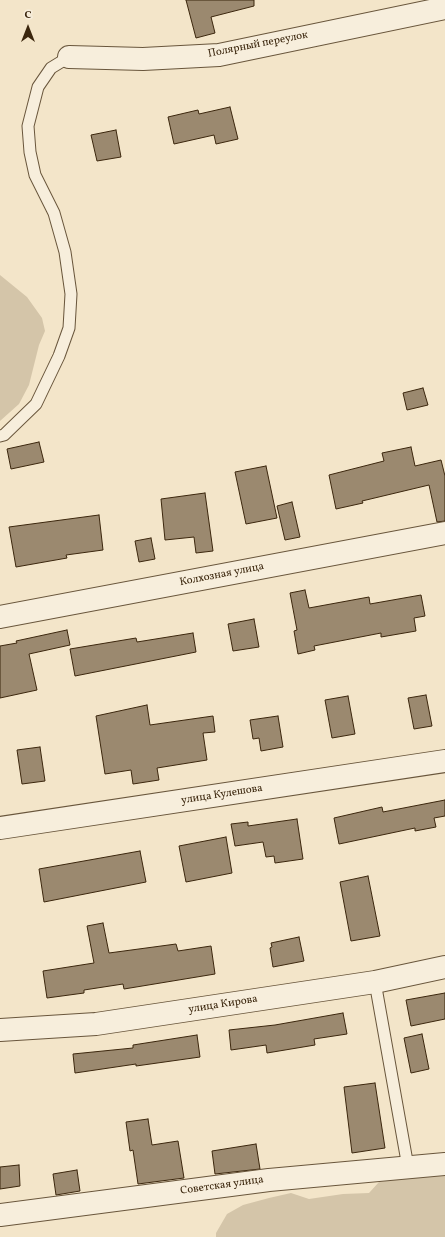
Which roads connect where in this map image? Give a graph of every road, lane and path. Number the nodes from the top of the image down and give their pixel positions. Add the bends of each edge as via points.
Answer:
1 (445, 8) edge
2 (68, 57) joint
3 (0, 436) edge
4 (445, 533) edge
5 (0, 617) edge
6 (445, 761) edge
7 (0, 828) edge
8 (445, 967) edge
9 (375, 982) junction
10 (0, 1030) edge
11 (445, 1164) edge
12 (408, 1167) junction
13 (0, 1215) edge

1 - 2 street, Полярный переулок via 219,55 143,59
2 - 3 lane via 51,68 38,87 28,126 35,175 54,213 65,252 71,294 69,328 36,404
4 - 5 street, Колхозная улица
6 - 7 street, улица Кулешова
8 - 9 street, улица Кирова
9 - 10 street, улица Кирова via 96,1024
9 - 12 lane
11 - 12 street, Советская улица
12 - 13 street, Советская улица via 269,1180

